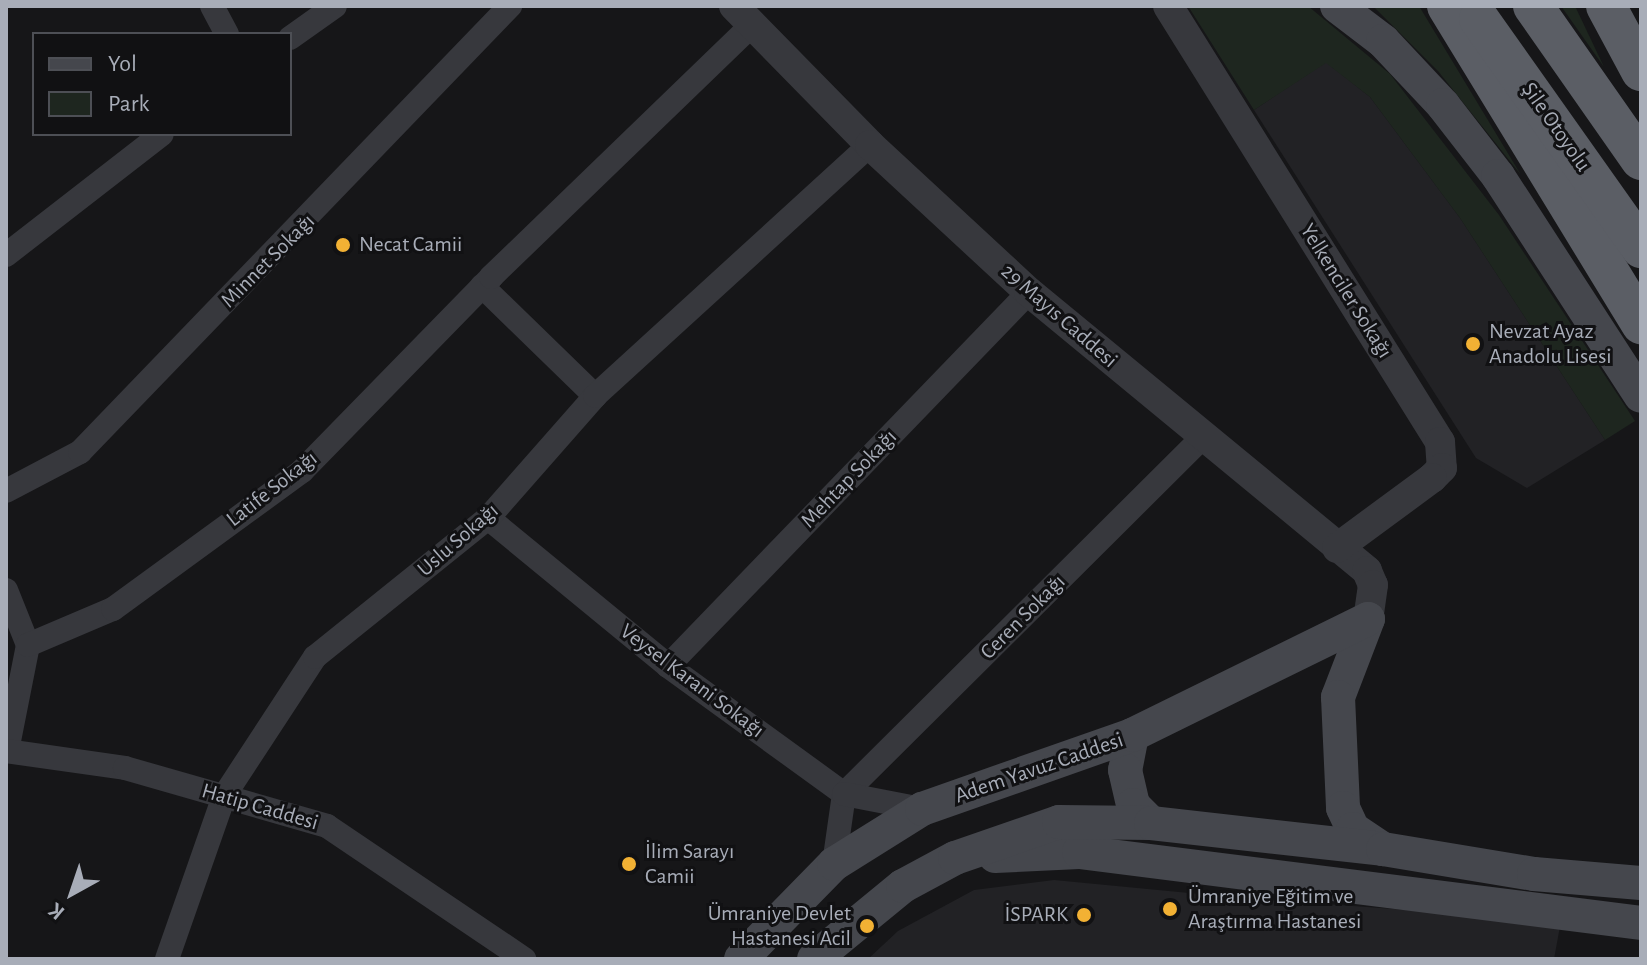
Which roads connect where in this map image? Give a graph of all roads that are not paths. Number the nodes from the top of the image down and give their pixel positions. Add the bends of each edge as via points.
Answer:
1 (212, 6) edge
2 (335, 6) edge
3 (510, 6) edge
4 (1168, 6) edge
5 (1337, 6) edge
6 (1447, 6) edge
7 (1470, 6) edge
8 (1533, 6) edge
9 (1606, 6) edge
10 (744, 15) edge
11 (226, 32) edge
12 (292, 37) edge
13 (1641, 71) edge
14 (159, 136) edge
15 (870, 145) junction
16 (1641, 160) edge
17 (1641, 248) edge
18 (6, 255) edge
19 (482, 286) junction
20 (1029, 292) junction
21 (1641, 324) edge
22 (595, 396) junction
23 (1641, 396) edge
24 (1201, 439) junction
25 (6, 491) edge
26 (488, 518) junction
27 (1337, 548) junction
28 (6, 590) edge
29 (1368, 619) junction
30 (28, 645) junction
31 (1308, 651) junction
32 (668, 666) junction
33 (1338, 697) junction
34 (1132, 735) junction
35 (6, 751) edge
36 (844, 794) junction
37 (224, 796) junction
38 (1343, 808) junction
39 (922, 809) junction
40 (1151, 823) junction
41 (1309, 842) junction
42 (1383, 849) junction
43 (955, 858) junction
44 (834, 864) junction
45 (1641, 883) edge
46 (1641, 923) edge
47 (740, 958) edge
48 (167, 959) edge
49 (524, 959) edge
50 (814, 959) edge

1 - 11 street
2 - 12 street
3 - 25 street, Minnet Sokağı via 80,452
4 - 27 street, Yelkenciler Sokağı via 1440,442 1442,468
5 - 23 main road via 1383,41 1498,176
6 - 21 highway
7 - 17 highway, Şile Otoyolu
8 - 16 highway
9 - 13 highway
10 - 15 street, 29 Mayıs Caddesi
10 - 19 street, Latife Sokağı
14 - 18 street
15 - 20 street, 29 Mayıs Caddesi
15 - 22 street, Uslu Sokağı
19 - 22 street
19 - 30 street, Latife Sokağı via 302,471 113,609
20 - 24 street, 29 Mayıs Caddesi
20 - 32 street, Mehtap Sokağı
22 - 26 street, Uslu Sokağı
24 - 27 street, 29 Mayıs Caddesi
24 - 36 street, Ceren Sokağı
26 - 32 street, Veysel Karani Sokağı
26 - 37 street, Uslu Sokağı via 315,657
27 - 29 street, 29 Mayıs Caddesi via 1370,578
28 - 30 street
29 - 31 main road, Adem Yavuz Caddesi
29 - 33 main road
30 - 35 street
31 - 33 main road via 1325,662
31 - 34 main road, Adem Yavuz Caddesi
32 - 36 street, Veysel Karani Sokağı
33 - 38 main road
34 - 39 main road, Adem Yavuz Caddesi
34 - 40 main road via 1128,782 1133,805
35 - 37 street, Hatip Caddesi via 125,768
36 - 39 street
36 - 44 street
37 - 48 street, Uslu Sokağı
37 - 49 street, Hatip Caddesi via 327,826
38 - 41 main road via 1331,828
38 - 42 main road via 1353,829
39 - 44 main road, Adem Yavuz Caddesi
40 - 41 main road
40 - 43 main road via 1059,822
41 - 42 main road
42 - 45 main road via 1534,874
43 - 46 main road via 1079,852
43 - 50 main road via 903,886
44 - 47 main road, Adem Yavuz Caddesi

